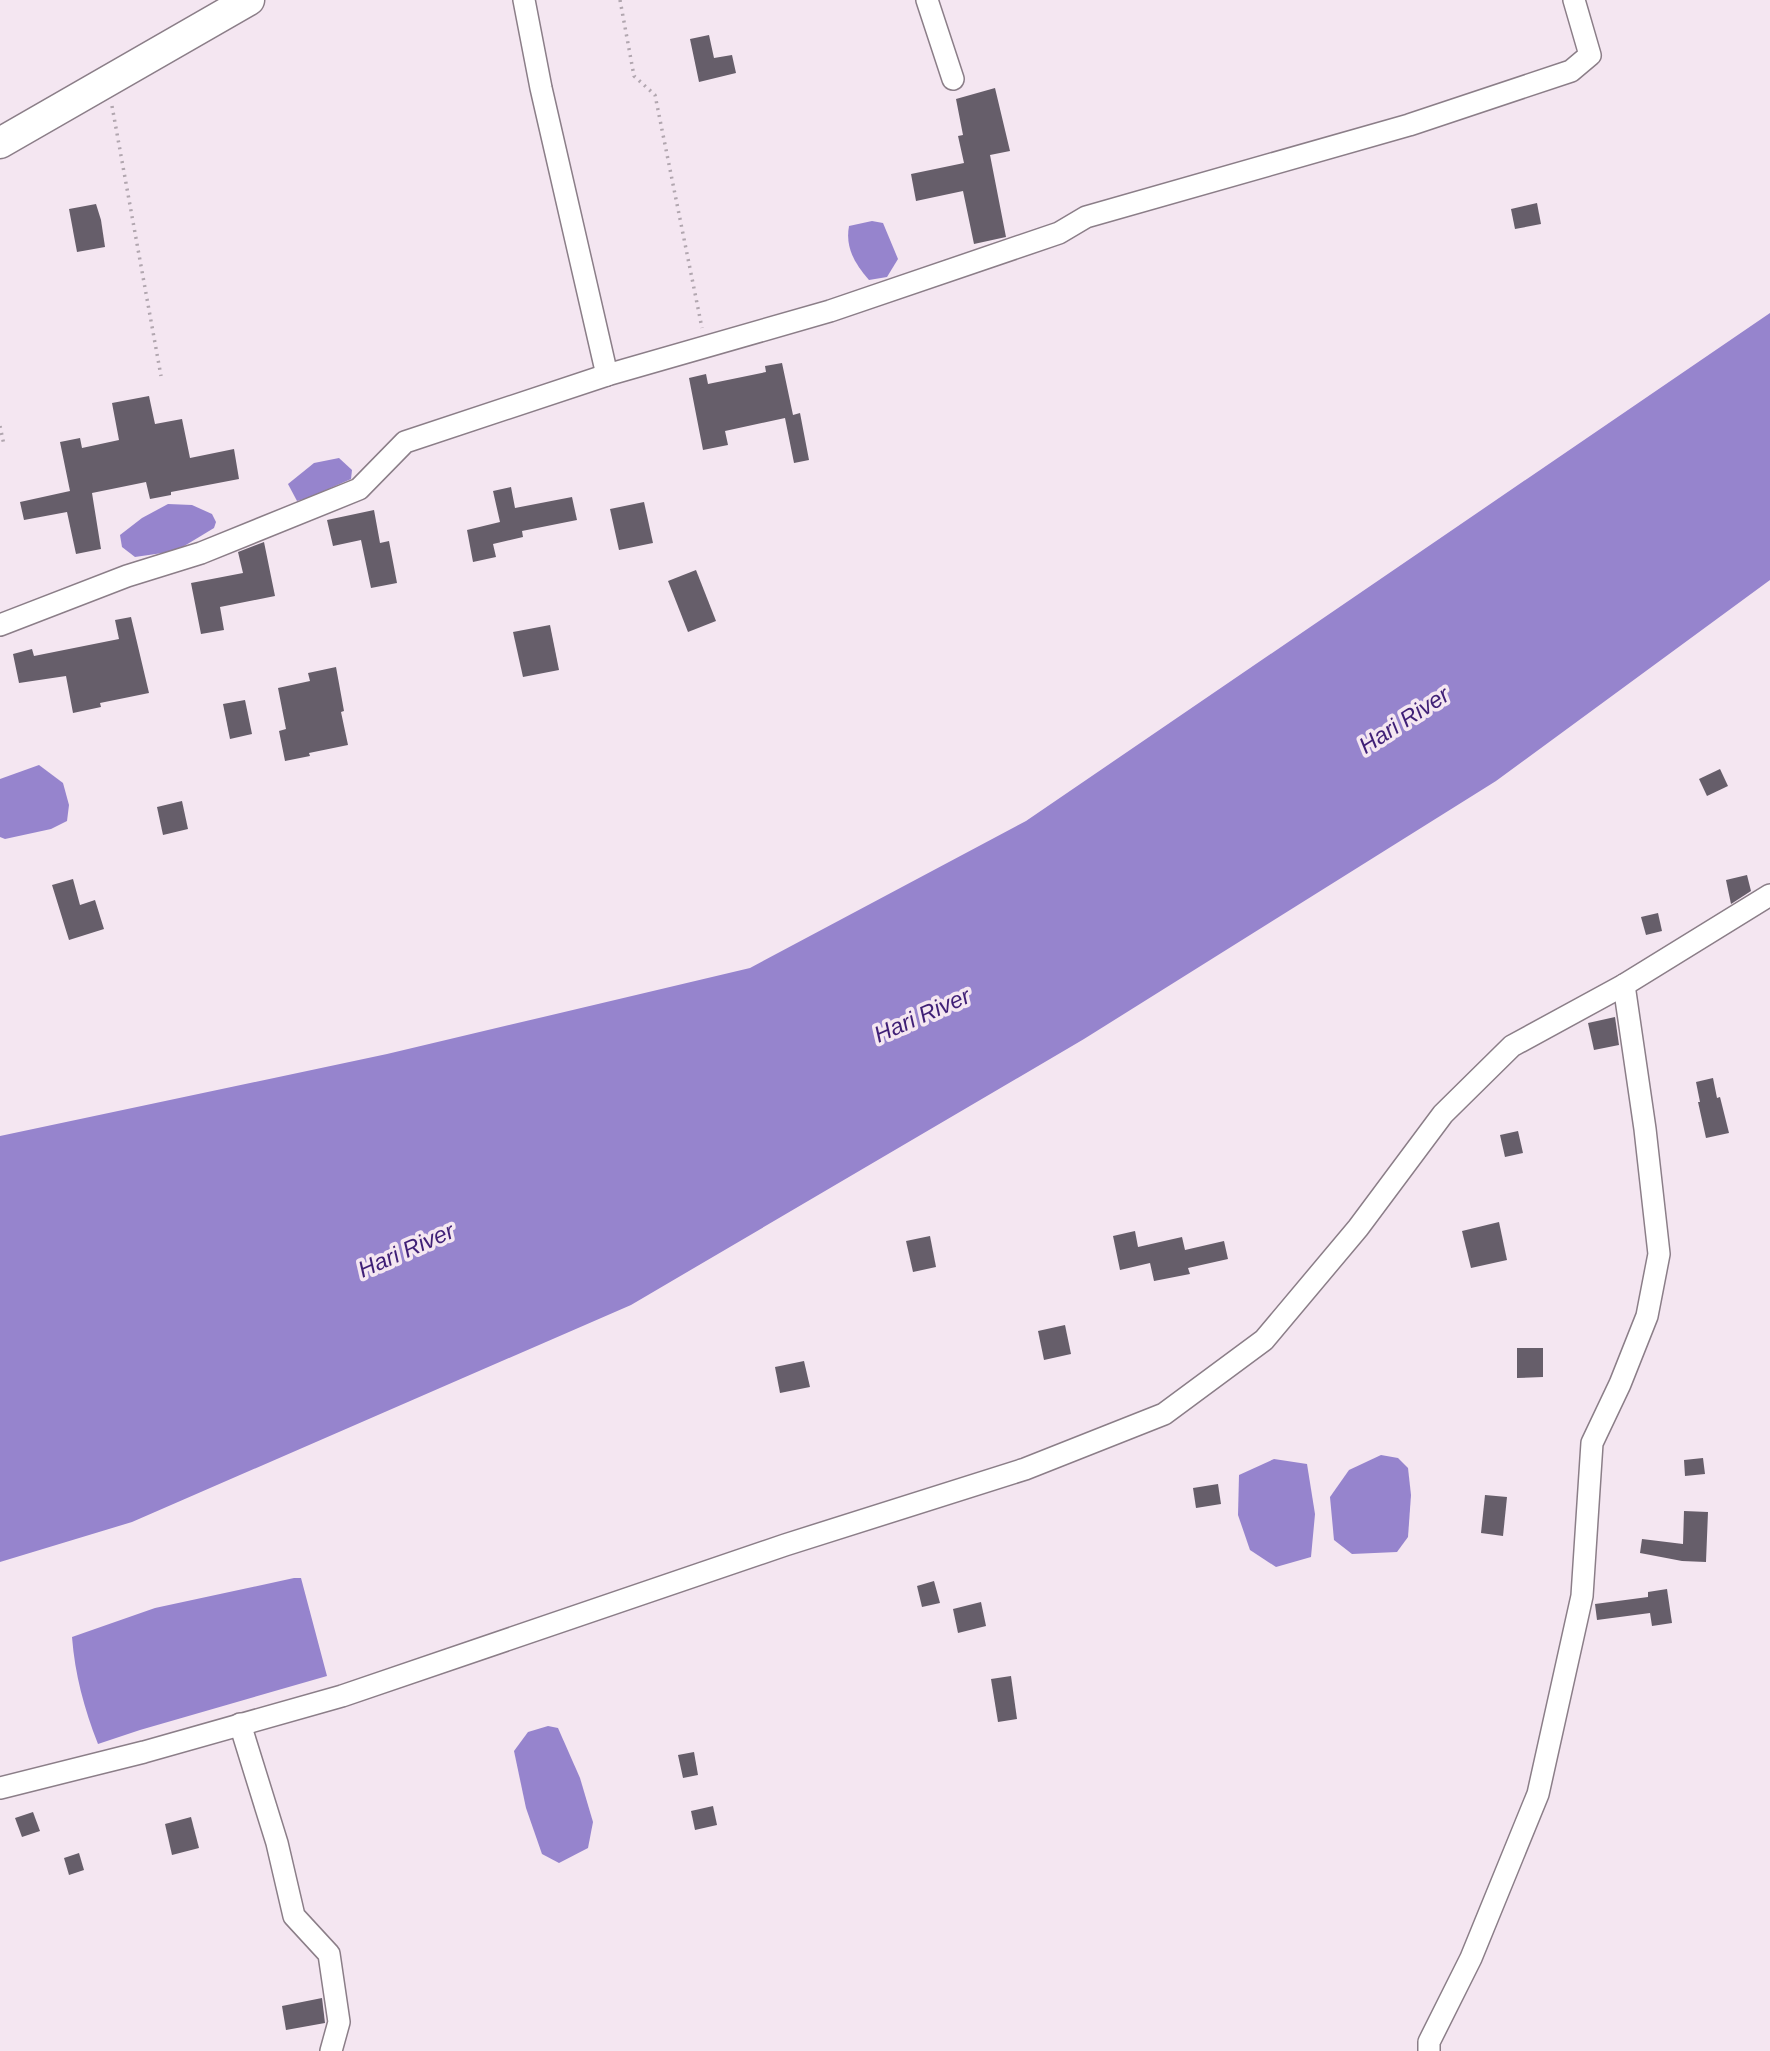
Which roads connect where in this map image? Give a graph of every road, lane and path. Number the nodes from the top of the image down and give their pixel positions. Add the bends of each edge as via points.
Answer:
1 (249, 0) edge
2 (524, 0) edge
3 (620, 0) edge
4 (927, 0) edge
5 (1574, 0) edge
6 (953, 79) dead end
7 (104, 83) junction
8 (0, 143) edge
9 (706, 347) junction
10 (607, 375) junction
11 (162, 376) dead end
12 (0, 426) edge
13 (4, 445) dead end
14 (0, 625) edge
15 (1770, 895) edge
16 (1624, 985) junction
17 (240, 1724) junction
18 (0, 1788) edge
19 (331, 2051) edge
20 (1429, 2051) edge

1 - 7 main road
2 - 10 street
3 - 9 path via 634,76 655,95
4 - 6 street
5 - 9 street via 1590,55 1571,71 1409,125 1086,216 1059,233 958,268
7 - 8 main road
7 - 11 path via 112,104
9 - 10 street
10 - 14 street via 405,442 359,489 201,553
12 - 13 path
15 - 16 street
16 - 17 street via 1511,1046 1443,1114 1264,1340 1164,1414 1025,1469 785,1545 342,1696
16 - 20 street via 1659,1254 1647,1315 1592,1443 1582,1596 1538,1794 1471,1958 1429,2042
17 - 18 street
17 - 19 street via 294,1916 328,1954 339,2022

